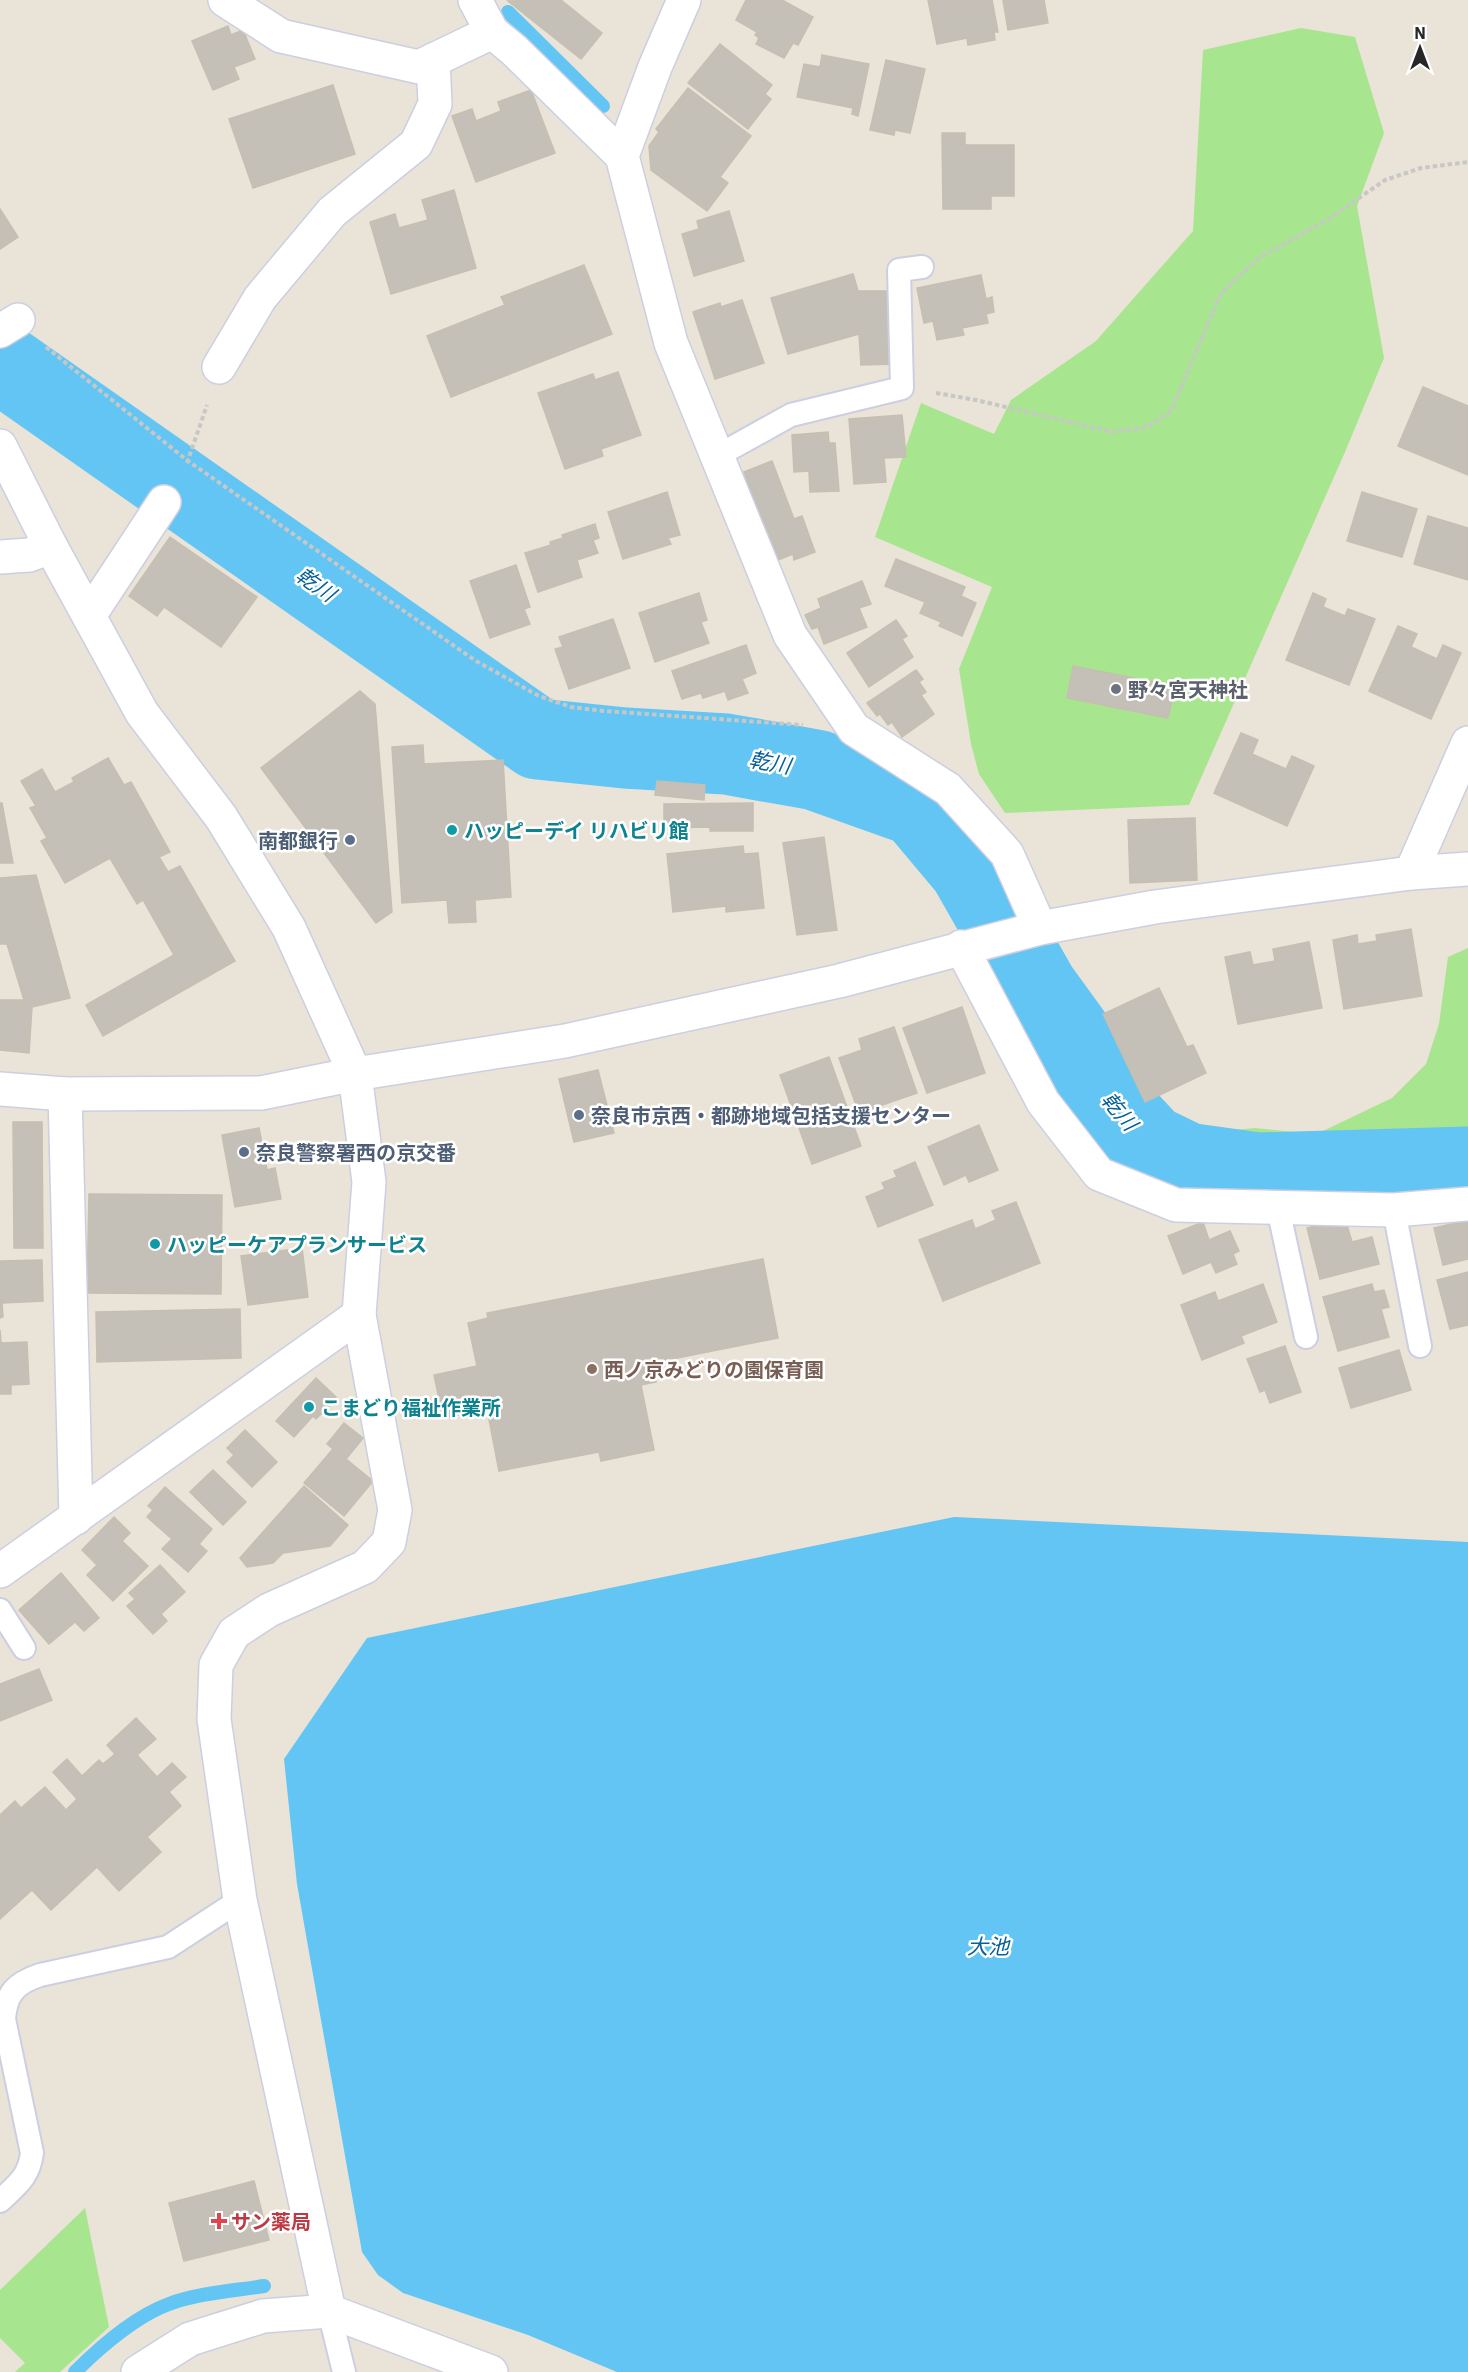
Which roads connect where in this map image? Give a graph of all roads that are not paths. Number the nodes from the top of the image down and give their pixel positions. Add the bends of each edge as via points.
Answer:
1 (225, 0) edge
2 (684, 0) edge
3 (484, 10) edge
4 (433, 60) junction
5 (622, 156) junction
6 (922, 267) dead end
7 (219, 367) road end
8 (0, 446) edge
9 (717, 456) junction
10 (164, 502) dead end
11 (51, 547) junction
12 (0, 557) edge
13 (89, 616) junction
14 (1468, 742) edge
15 (1468, 869) edge
16 (1411, 873) junction
17 (1040, 928) junction
18 (961, 947) junction
19 (356, 1074) junction
20 (0, 1089) edge
21 (65, 1094) junction
22 (1468, 1204) edge
23 (1278, 1208) junction
24 (1394, 1210) junction
25 (359, 1315) junction
26 (1306, 1337) dead end
27 (1420, 1346) dead end
28 (76, 1518) junction
29 (0, 1571) edge
30 (0, 1610) edge
31 (24, 1648) dead end
32 (240, 1900) junction
33 (0, 2201) edge
34 (328, 2311) junction
35 (138, 2372) edge
36 (344, 2372) edge
37 (491, 2372) edge

1 - 4 street via 281,36 419,67
2 - 5 street
3 - 4 street
3 - 5 street via 514,50
4 - 7 street via 435,104 416,144 332,212 260,298
5 - 9 street via 671,343
6 - 9 lane via 899,270 902,388 791,414
8 - 11 street
9 - 17 street via 790,635 855,729 948,789 1006,854
10 - 13 street
11 - 12 street via 29,555
11 - 13 street
13 - 19 street via 142,713 221,817 289,928
14 - 16 street
15 - 16 street
16 - 17 street via 1155,907
17 - 18 street
18 - 19 street via 838,981 565,1041
18 - 23 street via 1043,1102 1099,1174 1176,1205
19 - 21 street via 261,1093
19 - 25 street via 369,1182
20 - 21 street
21 - 28 street
22 - 24 street
23 - 24 street
23 - 26 lane
24 - 27 lane
25 - 28 street
25 - 32 street via 395,1510 389,1542 365,1567 269,1610 234,1633 216,1665 214,1719
28 - 29 street
30 - 31 lane
32 - 33 lane via 168,1947 40,1975 23,1981 12,1992 5,2003 4,2019 32,2153 31,2167
32 - 34 street
34 - 35 street via 263,2316 190,2339
34 - 36 lane
34 - 37 street

